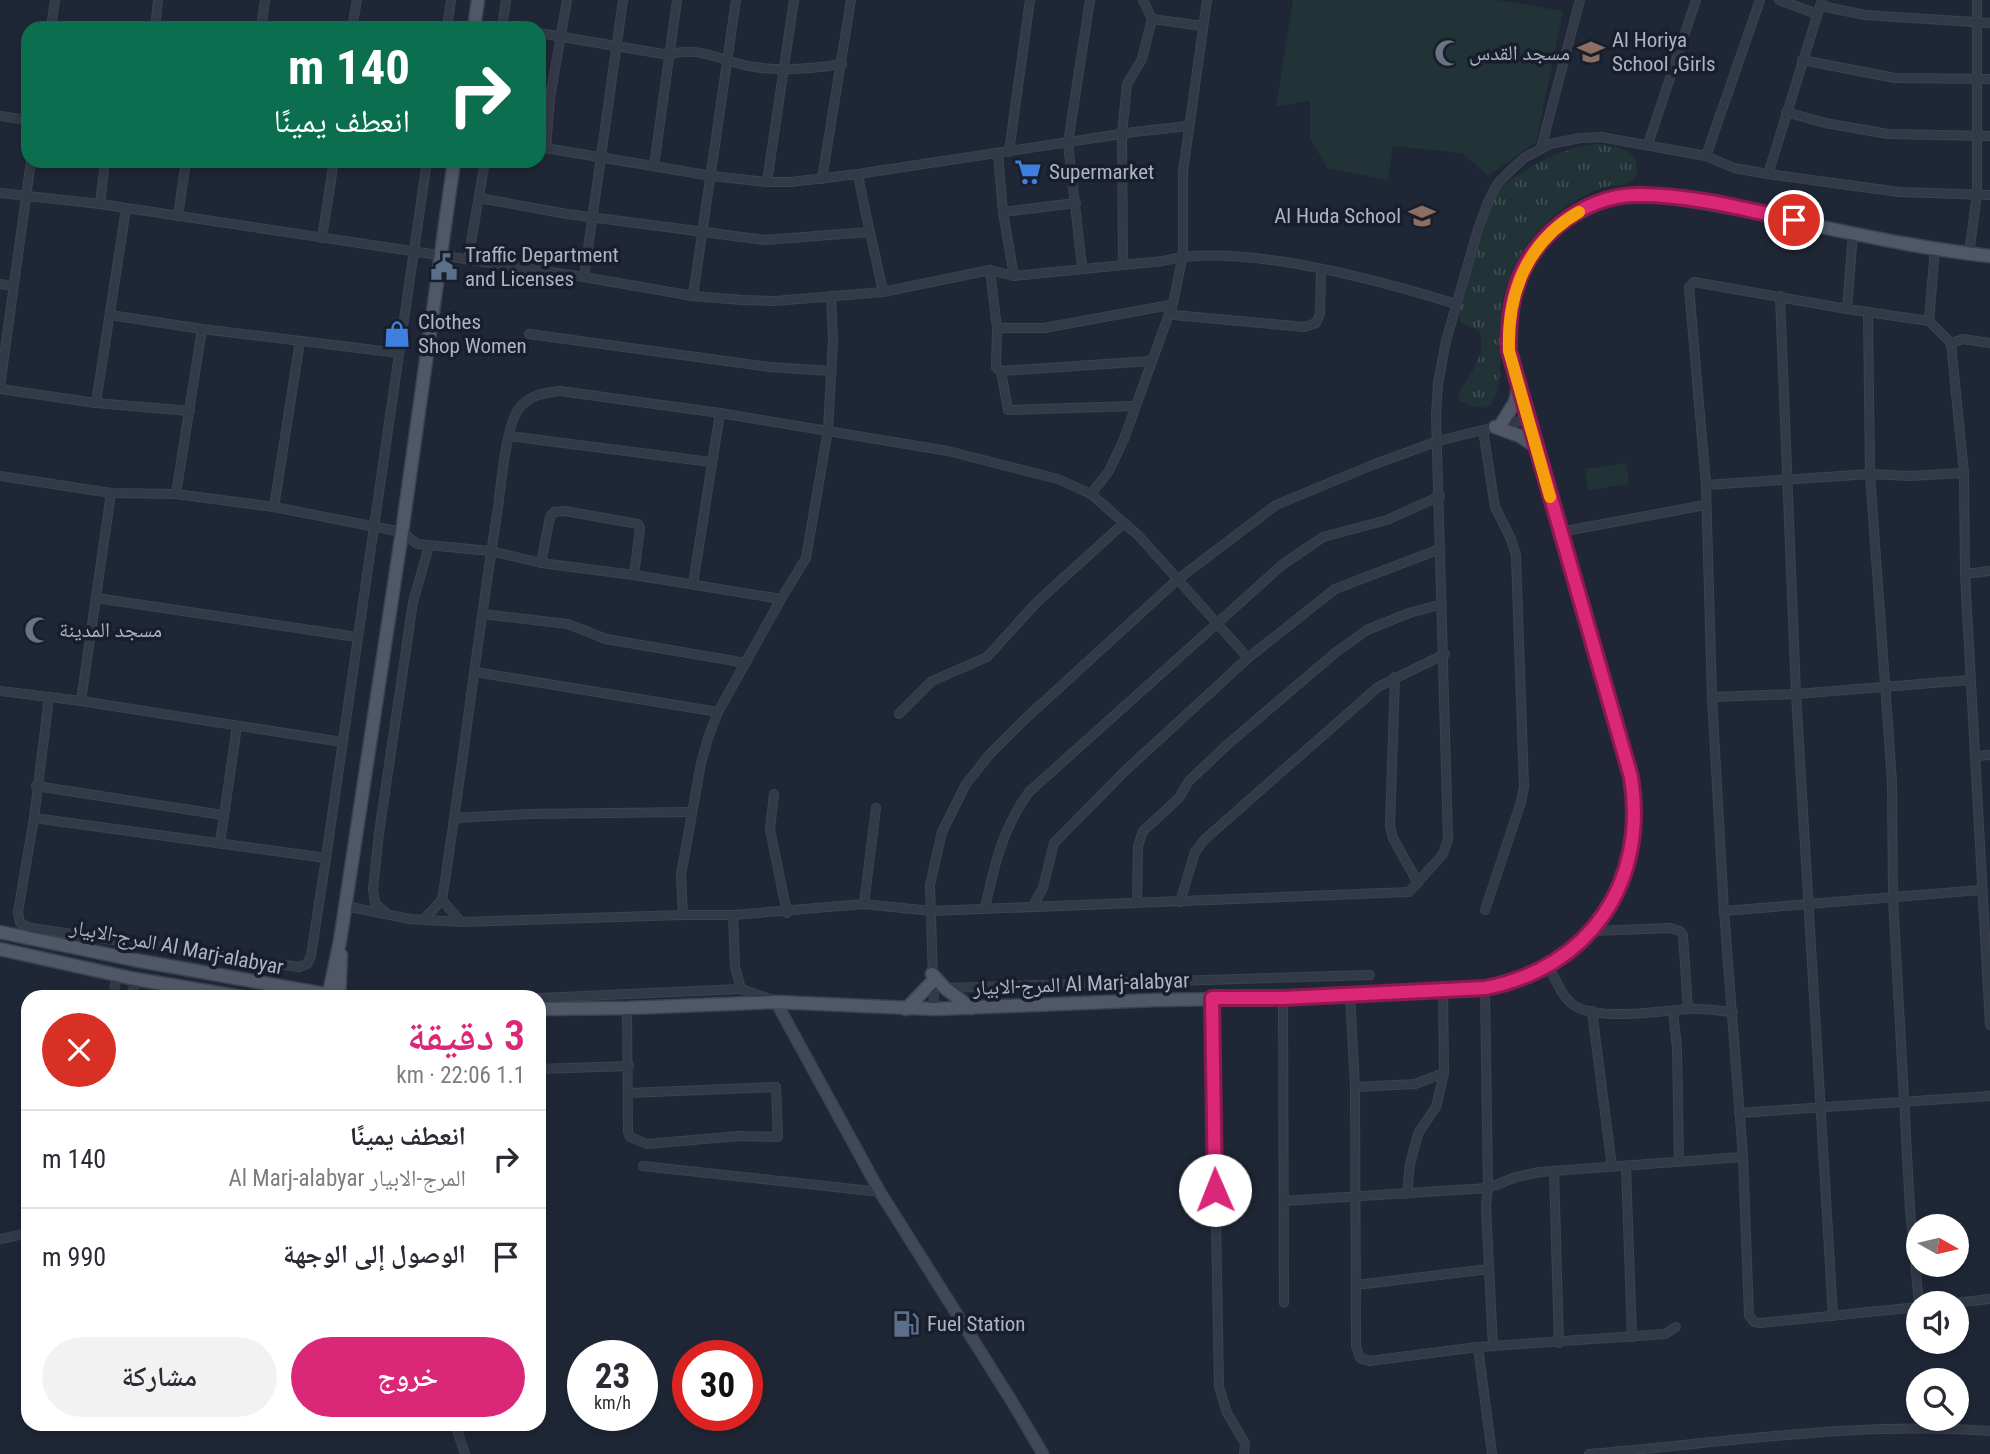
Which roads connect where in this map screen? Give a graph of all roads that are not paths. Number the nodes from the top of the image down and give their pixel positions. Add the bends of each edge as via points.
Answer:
1 (55, 0) edge
2 (159, 0) edge
3 (265, 0) edge
4 (356, 0) edge
5 (451, 0) edge
6 (478, 0) edge
7 (506, 0) edge
8 (566, 0) edge
9 (623, 0) edge
10 (677, 0) edge
11 (736, 0) edge
12 (794, 0) edge
13 (851, 0) edge
14 (1030, 0) edge
15 (1090, 0) edge
16 (1143, 0) edge
17 (1207, 0) edge
18 (1580, 0) edge
19 (1696, 0) edge
20 (1760, 0) edge
21 (1779, 0) edge
22 (1977, 0) edge
23 (1820, 7) edge
24 (1152, 19) junction
25 (52, 21) edge
26 (156, 21) edge
27 (262, 21) edge
28 (353, 21) edge
29 (448, 21) edge
30 (475, 21) edge
31 (504, 21) edge
32 (1978, 23) junction
33 (1990, 23) edge
34 (1203, 26) junction
35 (546, 34) edge
36 (561, 37) junction
37 (616, 44) junction
38 (669, 55) junction
39 (1802, 60) junction
40 (728, 62) junction
41 (842, 64) junction
42 (784, 70) junction
43 (1977, 79) junction
44 (1990, 79) edge
45 (1786, 112) junction
46 (0, 116) edge
47 (21, 119) edge
48 (1188, 126) junction
49 (546, 127) edge
50 (1122, 134) junction
51 (1976, 136) junction
52 (1990, 136) edge
53 (1068, 143) junction
54 (1648, 144) junction
55 (546, 148) edge
56 (1541, 148) junction
57 (1009, 152) junction
58 (998, 154) junction
59 (1706, 156) junction
60 (602, 157) junction
61 (654, 166) junction
62 (30, 168) edge
63 (104, 168) edge
64 (185, 168) edge
65 (333, 168) edge
66 (426, 168) edge
67 (453, 168) edge
68 (484, 168) edge
69 (1768, 173) junction
70 (858, 174) junction
71 (712, 176) junction
72 (822, 179) junction
73 (767, 182) junction
74 (0, 193) edge
75 (1977, 194) junction
76 (1990, 195) edge
77 (26, 197) junction
78 (479, 198) junction
79 (1076, 202) junction
80 (100, 204) junction
81 (127, 209) junction
82 (1003, 212) junction
83 (178, 216) junction
84 (594, 218) junction
85 (703, 231) junction
86 (868, 232) junction
87 (1853, 233) junction
88 (322, 238) junction
89 (1935, 248) junction
90 (413, 252) junction
91 (1969, 254) junction
92 (439, 256) junction
93 (1183, 256) junction
94 (1990, 256) edge
95 (468, 260) junction
96 (1123, 264) junction
97 (1082, 267) junction
98 (989, 270) junction
99 (1321, 270) junction
100 (1014, 276) junction
101 (584, 277) junction
102 (0, 284) edge
103 (13, 286) junction
104 (883, 292) junction
105 (693, 296) junction
106 (831, 296) junction
107 (1780, 296) junction
108 (1456, 303) junction
109 (1170, 305) junction
110 (1847, 309) junction
111 (1868, 312) junction
112 (110, 315) junction
113 (1929, 321) junction
114 (997, 328) junction
115 (202, 330) junction
116 (529, 334) dead end
117 (300, 341) junction
118 (1990, 342) edge
119 (1951, 343) junction
120 (399, 353) junction
121 (1151, 361) junction
122 (832, 370) junction
123 (1001, 370) junction
124 (1519, 385) junction
125 (0, 388) edge
126 (96, 403) junction
127 (1134, 406) junction
128 (190, 411) junction
129 (720, 413) junction
130 (1528, 419) junction
131 (1493, 428) junction
132 (828, 430) junction
133 (509, 436) junction
134 (1437, 441) junction
135 (1536, 447) junction
136 (711, 462) junction
137 (1964, 473) junction
138 (1870, 474) junction
139 (0, 476) edge
140 (1786, 479) junction
141 (1706, 485) junction
142 (111, 493) junction
143 (176, 494) junction
144 (1091, 494) junction
145 (1440, 496) junction
146 (1705, 505) junction
147 (274, 507) junction
148 (1124, 523) junction
149 (375, 525) junction
150 (402, 532) junction
151 (1560, 532) junction
152 (429, 546) junction
153 (1440, 549) junction
154 (491, 551) junction
155 (541, 563) junction
156 (1990, 571) edge
157 (1965, 574) junction
158 (634, 575) junction
159 (1177, 580) junction
160 (693, 584) junction
161 (96, 598) junction
162 (780, 599) junction
163 (1442, 604) junction
164 (483, 614) junction
165 (1217, 624) junction
166 (357, 637) junction
167 (1445, 654) junction
168 (1248, 659) junction
169 (746, 663) junction
170 (475, 672) junction
171 (1395, 677) junction
172 (1970, 680) junction
173 (1884, 688) junction
174 (0, 691) edge
175 (1796, 694) junction
176 (1712, 696) junction
177 (49, 697) junction
178 (81, 701) junction
179 (718, 712) junction
180 (899, 714) dead end
181 (237, 726) junction
182 (342, 742) junction
183 (1990, 755) edge
184 (1976, 756) junction
185 (36, 786) junction
186 (774, 794) dead end
187 (876, 808) dead end
188 (692, 813) junction
189 (223, 815) junction
190 (34, 818) junction
191 (455, 818) junction
192 (220, 844) junction
193 (1985, 852) edge
194 (326, 858) junction
195 (1418, 883) junction
196 (1981, 890) junction
197 (1893, 898) junction
198 (442, 900) junction
199 (1180, 902) junction
200 (1137, 903) junction
201 (864, 904) junction
202 (1808, 905) junction
203 (345, 906) junction
204 (1033, 906) junction
205 (985, 908) junction
206 (1485, 910) dead end
207 (931, 911) junction
208 (1724, 911) junction
209 (787, 913) junction
210 (388, 914) junction
211 (683, 915) junction
212 (733, 915) junction
213 (423, 920) junction
214 (461, 922) junction
215 (1592, 931) junction
216 (0, 932) edge
217 (0, 949) edge
218 (1548, 965) junction
219 (337, 974) junction
220 (117, 975) junction
221 (1370, 975) dead end
222 (933, 977) junction
223 (135, 979) junction
224 (1155, 980) junction
225 (945, 988) junction
226 (1443, 988) junction
227 (1485, 988) junction
228 (741, 989) junction
229 (114, 990) edge
230 (133, 990) edge
231 (200, 990) edge
232 (300, 990) edge
233 (308, 990) edge
234 (336, 990) edge
235 (348, 990) edge
236 (1350, 994) junction
237 (546, 998) edge
238 (1212, 998) junction
239 (1283, 998) junction
240 (1156, 1000) junction
241 (776, 1002) junction
242 (626, 1008) junction
243 (972, 1008) junction
244 (546, 1009) edge
245 (906, 1009) junction
246 (934, 1009) junction
247 (1688, 1009) junction
248 (1592, 1011) junction
249 (1673, 1012) junction
250 (1733, 1012) junction
251 (1990, 1025) edge
252 (629, 1066) junction
253 (546, 1069) edge
254 (1444, 1073) junction
255 (1355, 1087) junction
256 (629, 1093) junction
257 (1990, 1096) edge
258 (1904, 1101) junction
259 (1820, 1107) junction
260 (1739, 1113) junction
261 (1743, 1157) junction
262 (1679, 1162) junction
263 (643, 1166) dead end
264 (1626, 1166) junction
265 (1612, 1167) junction
266 (1554, 1171) junction
267 (1488, 1188) junction
268 (880, 1192) junction
269 (1407, 1194) junction
270 (1355, 1197) junction
271 (1284, 1201) junction
272 (21, 1234) edge
273 (0, 1239) edge
274 (1489, 1269) junction
275 (1356, 1285) junction
276 (1917, 1291) edge
277 (1990, 1299) edge
278 (1969, 1301) edge
279 (1284, 1303) dead end
280 (1906, 1307) edge
281 (1833, 1316) junction
282 (1676, 1327) dead end
283 (1632, 1337) junction
284 (1559, 1343) junction
285 (1493, 1346) junction
286 (1478, 1347) junction
287 (458, 1431) edge
288 (1990, 1431) edge
289 (466, 1454) edge
290 (1043, 1454) edge
291 (1244, 1454) edge
292 (1492, 1454) edge
293 (1589, 1454) edge

1 - 25 street
2 - 26 street
3 - 27 street
4 - 28 street
5 - 29 street
6 - 30 main road
7 - 31 street
8 - 36 street
9 - 37 street
10 - 38 street
11 - 40 street
12 - 42 street
13 - 41 street
14 - 57 street
15 - 53 street
16 - 24 street
17 - 34 street
18 - 56 street
19 - 54 street
20 - 59 street
21 - 23 street
22 - 32 street
23 - 32 street
23 - 39 street
24 - 34 street
24 - 50 street via 1143,58 1127,84
32 - 33 street
32 - 43 street
34 - 48 street
35 - 36 street
36 - 37 street
36 - 49 street
37 - 38 street
37 - 60 street
38 - 40 street via 690,51
38 - 61 street
39 - 43 street via 1878,76
39 - 45 street
40 - 42 street
40 - 71 street
41 - 42 street
41 - 72 street
42 - 73 street
43 - 44 street
43 - 51 street
45 - 51 street via 1888,134
45 - 69 street
46 - 47 street
48 - 50 street
48 - 93 street
50 - 53 street
50 - 96 street
51 - 52 street
51 - 75 street
53 - 57 street
53 - 79 street
54 - 56 street via 1601,137
54 - 59 street
55 - 60 street
56 - 108 street via 1498,183 1478,229
57 - 58 street
58 - 70 street
58 - 82 street
59 - 69 street via 1734,168
60 - 61 street
60 - 84 street
61 - 71 street
62 - 77 street
63 - 80 street
64 - 83 street
65 - 88 street
66 - 90 street
67 - 92 main road
68 - 78 street
69 - 75 street via 1899,192
70 - 72 street
70 - 86 street
71 - 73 street
71 - 85 street
72 - 73 street
74 - 77 street
75 - 76 street
75 - 91 street
77 - 80 street
77 - 103 street
78 - 84 street
78 - 95 street
79 - 82 street
79 - 97 street
80 - 81 street
81 - 83 street
81 - 112 street
82 - 100 street
83 - 88 street
84 - 85 street
84 - 101 street
85 - 86 street via 765,240
85 - 105 street
86 - 104 street
87 - 89 main road, المرج-الابيار Al Marj-alabyar
87 - 110 street
87 - 124 main road, المرج-الابيار Al Marj-alabyar via 1658,196 1623,196 1597,203 1571,216 1549,235 1520,277 1509,330 1509,351
88 - 90 street
89 - 91 main road, المرج-الابيار Al Marj-alabyar
89 - 113 street
90 - 92 street
90 - 120 street
91 - 94 main road, المرج-الابيار Al Marj-alabyar
92 - 95 street
92 - 150 main road
93 - 96 street
93 - 99 street via 1247,258
93 - 109 street
95 - 101 street
96 - 97 street
97 - 100 street
98 - 100 street
98 - 104 street
98 - 114 street
99 - 108 street
99 - 109 street via 1320,314 1316,323 1304,327 1174,315
101 - 105 street
102 - 103 street
103 - 125 street
104 - 106 street
105 - 106 street via 775,301
106 - 122 street
107 - 110 street
107 - 140 street
107 - 141 street via 1697,281 1690,285
108 - 134 street via 1438,384
109 - 114 street via 1044,328
109 - 121 street
110 - 111 street
111 - 113 street
111 - 138 street
112 - 115 street
112 - 126 street
113 - 119 street
114 - 123 street via 996,368
115 - 117 street
115 - 128 street
116 - 122 street via 770,367
117 - 120 street
117 - 147 street
118 - 119 street via 1963,339
119 - 137 street
120 - 149 street
121 - 123 street
121 - 127 street
122 - 132 street
123 - 127 street via 1008,410
124 - 130 main road, المرج-الابيار Al Marj-alabyar
124 - 131 main road via 1515,402
125 - 126 street
126 - 128 street
127 - 144 street via 1109,471
128 - 143 street
129 - 132 street
129 - 133 street via 560,391 539,393 517,411
129 - 136 street
130 - 131 street
130 - 135 main road, المرج-الابيار Al Marj-alabyar
131 - 134 street
131 - 135 main road via 1520,436
131 - 206 street via 1495,507 1517,555 1524,787
132 - 144 street via 1044,474
132 - 162 street via 806,558
133 - 136 street
133 - 154 street
134 - 145 street
134 - 159 street via 1284,500
135 - 151 main road, المرج-الابيار Al Marj-alabyar
136 - 160 street
137 - 138 street
137 - 157 street
138 - 140 street
138 - 173 street
139 - 142 street
140 - 141 street
140 - 175 street
141 - 146 street
142 - 143 street
142 - 161 street
143 - 147 street
144 - 148 street
145 - 153 street
145 - 165 street via 1387,520 1314,541
146 - 151 street
146 - 176 street
147 - 149 street
148 - 159 street
148 - 180 street via 1037,602 987,657 932,681
149 - 150 street
149 - 166 street
150 - 152 street via 417,544
150 - 203 main road
151 - 215 main road, المرج-الابيار Al Marj-alabyar via 1613,709 1635,805 1631,851 1622,884
152 - 154 street
152 - 210 street via 413,602 373,889 375,904
153 - 163 street
153 - 168 street via 1335,589
154 - 155 street
154 - 164 street
155 - 158 street
155 - 158 street via 550,517 565,511 638,524
156 - 157 street
157 - 172 street
158 - 160 street
159 - 165 street
159 - 207 street via 1024,720 966,784 942,832 932,869
160 - 162 street
161 - 166 street
161 - 178 street
162 - 169 street
163 - 167 street
163 - 200 street via 1367,631 1335,653 1189,781 1179,798 1143,831 1138,846
164 - 169 street via 568,624 606,639
164 - 170 street
165 - 168 street
165 - 205 street via 1029,792 1000,846
166 - 182 street
167 - 171 street
167 - 195 street via 1448,839 1445,851
168 - 204 street via 1126,770 1054,844 1044,888
169 - 179 street
170 - 179 street
170 - 191 street
171 - 195 street via 1390,826
171 - 199 street via 1205,840 1195,852
172 - 173 street
172 - 184 street
173 - 175 street
173 - 197 street via 1892,781
174 - 177 street
175 - 176 street
175 - 202 street
176 - 208 street
177 - 178 street
177 - 185 street
178 - 181 street
179 - 188 street
181 - 182 street
181 - 189 street
182 - 194 street
183 - 184 street
184 - 193 street
185 - 189 street
185 - 190 street
186 - 209 street via 770,829
187 - 201 street
188 - 191 street
188 - 211 street via 681,875
189 - 192 street
190 - 192 street
190 - 194 street via 18,912 24,926 299,967 311,956
191 - 198 street
192 - 194 street
193 - 196 street
195 - 199 street via 1401,894
196 - 197 street
196 - 251 street
197 - 202 street
197 - 258 street
198 - 213 street
198 - 214 street
199 - 200 street
200 - 204 street
201 - 207 street
201 - 209 street
202 - 208 street
202 - 259 street
203 - 210 street
203 - 219 main road
204 - 205 street
205 - 207 street
207 - 222 street
208 - 250 street
209 - 212 street
210 - 213 street
211 - 212 street
211 - 214 street
212 - 228 street via 735,967
213 - 214 street
215 - 218 main road, المرج-الابيار Al Marj-alabyar
215 - 247 street via 1680,931
216 - 232 main road, المرج-الابيار Al Marj-alabyar
217 - 220 main road, المرج-الابيار Al Marj-alabyar
218 - 227 main road, المرج-الابيار Al Marj-alabyar via 1529,976
218 - 248 street via 1573,1004
219 - 233 main road
219 - 234 main road
219 - 235 main road
220 - 223 main road, المرج-الابيار Al Marj-alabyar
220 - 229 street
221 - 224 street
222 - 225 main road
222 - 245 main road
222 - 246 street
223 - 230 street
223 - 231 main road, المرج-الابيار Al Marj-alabyar
224 - 225 street
224 - 240 street
225 - 243 main road
226 - 227 main road, المرج-الابيار Al Marj-alabyar
226 - 236 main road, المرج-الابيار Al Marj-alabyar
226 - 254 street
227 - 267 street
228 - 237 street
228 - 241 street
236 - 239 main road, المرج-الابيار Al Marj-alabyar
236 - 255 street
238 - 239 main road, المرج-الابيار Al Marj-alabyar
238 - 240 main road, المرج-الابيار Al Marj-alabyar
238 - 291 street via 1219,1387 1227,1413 1245,1443
239 - 271 street
240 - 243 main road, المرج-الابيار Al Marj-alabyar
241 - 242 main road, المرج-الابيار Al Marj-alabyar
241 - 245 main road, المرج-الابيار Al Marj-alabyar
241 - 268 street
242 - 244 main road, المرج-الابيار Al Marj-alabyar
242 - 252 street
243 - 246 main road, المرج-الابيار Al Marj-alabyar
245 - 246 main road, المرج-الابيار Al Marj-alabyar
247 - 249 street
247 - 250 street
248 - 249 street
248 - 265 street
249 - 262 street
250 - 260 street
252 - 253 street
252 - 256 street
254 - 255 street via 1415,1084
254 - 269 street via 1436,1107 1419,1132 1409,1164
255 - 270 street
256 - 256 street via 776,1087 778,1137 637,1142 628,1132
257 - 258 street
258 - 259 street
258 - 276 street
259 - 260 street
259 - 281 street
260 - 261 street
261 - 262 street
261 - 281 street via 1751,1320
262 - 264 street
263 - 268 street
264 - 265 street
264 - 283 street
265 - 266 street
266 - 267 street via 1527,1174
266 - 284 street
267 - 269 street
267 - 274 street
268 - 290 street
269 - 270 street
270 - 271 street
270 - 275 street
271 - 279 street
272 - 273 street
274 - 275 street
274 - 285 street
275 - 286 street via 1356,1346 1363,1360
277 - 278 street
280 - 281 street
282 - 283 street via 1665,1335
283 - 284 street
284 - 285 street
285 - 286 street
286 - 292 street
287 - 289 street
288 - 293 street via 1856,1429

